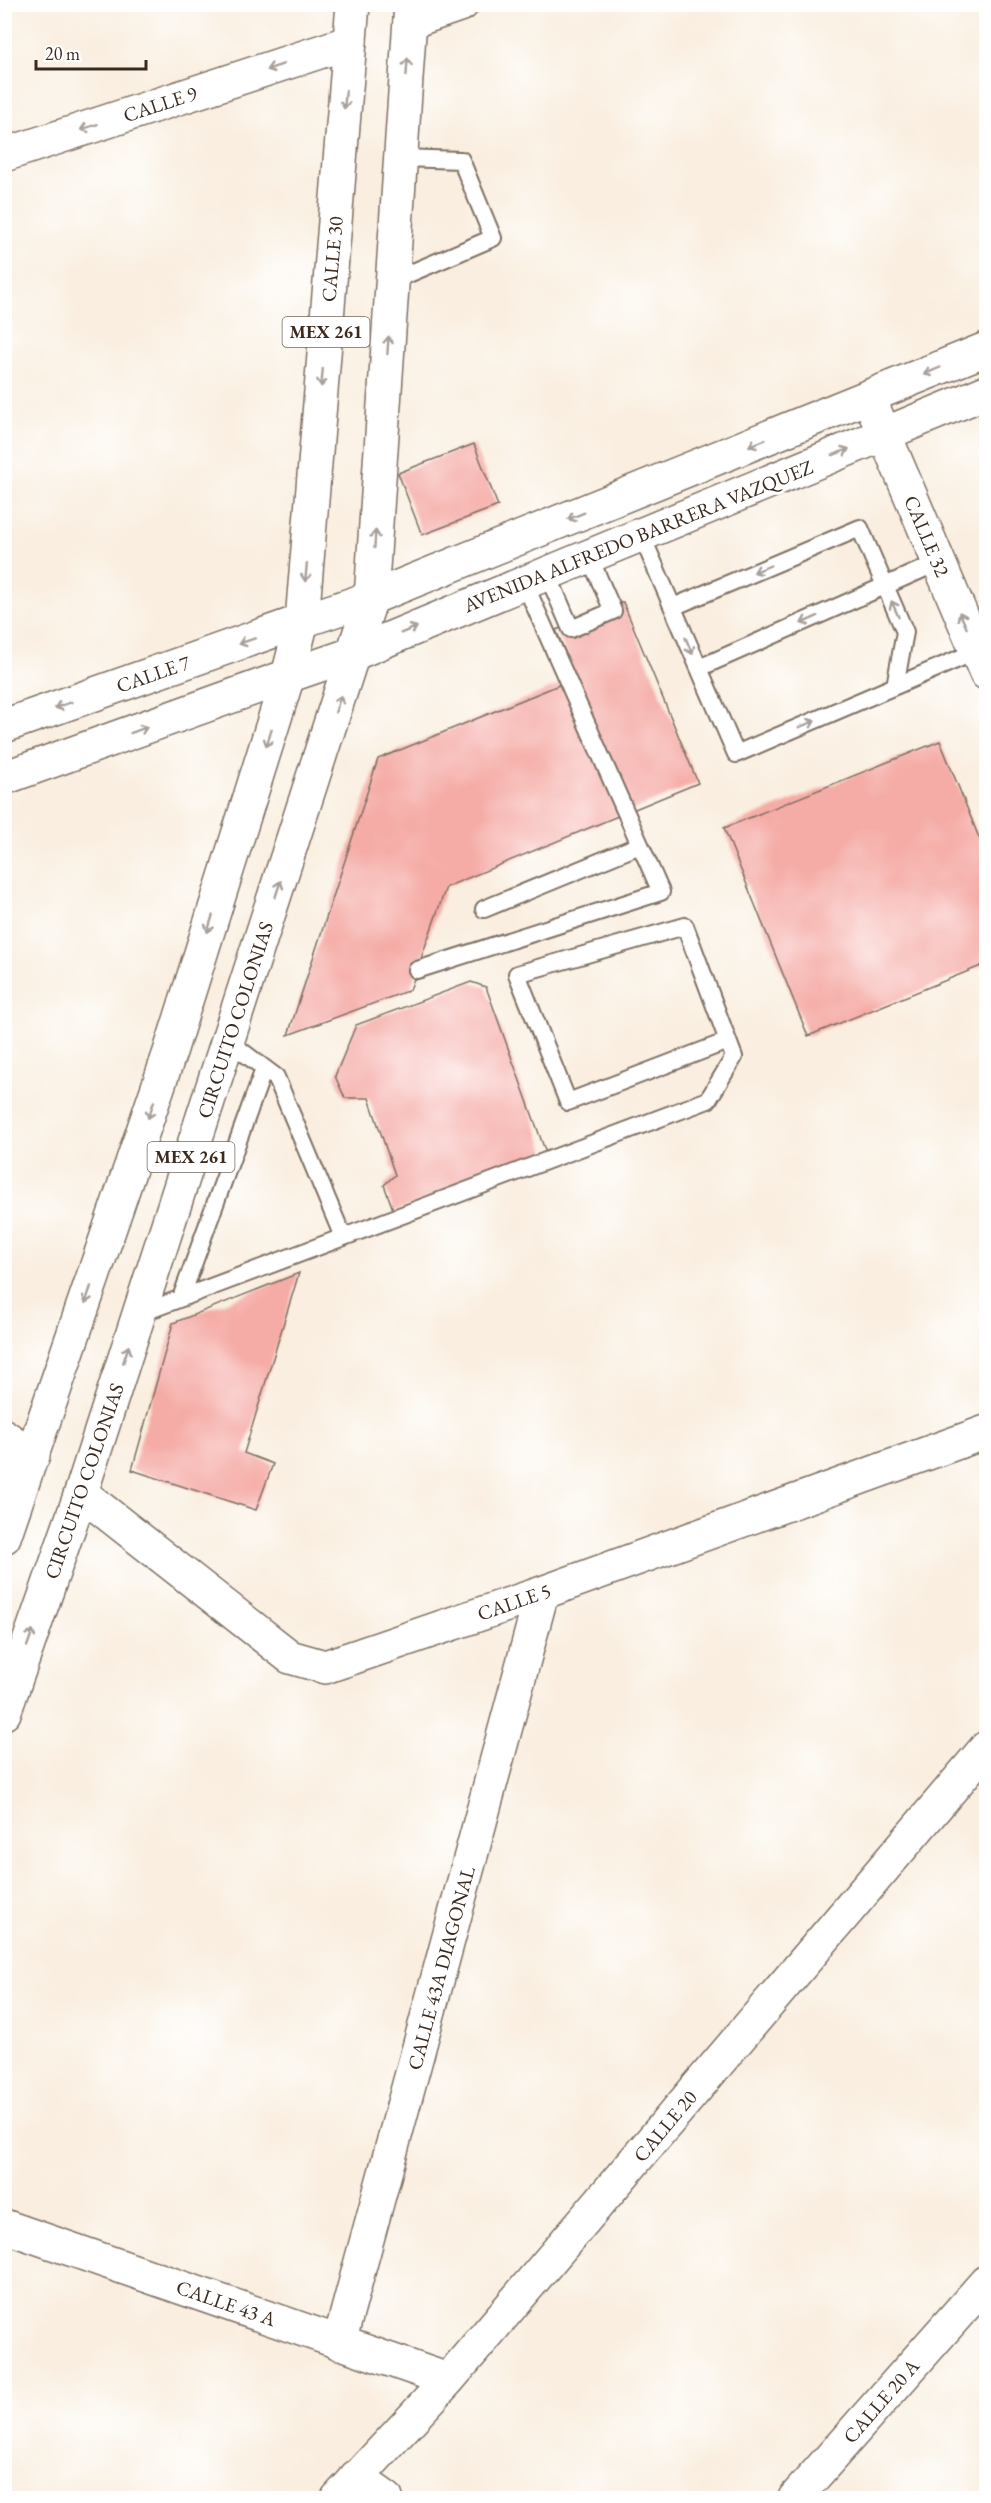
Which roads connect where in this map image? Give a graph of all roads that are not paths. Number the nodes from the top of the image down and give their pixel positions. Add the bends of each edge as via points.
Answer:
1 (353, 4) edge
2 (462, 4) edge
3 (410, 13) edge
4 (350, 42) junction
5 (4, 155) edge
6 (401, 158) junction
7 (392, 281) junction
8 (987, 349) edge
9 (987, 392) edge
10 (869, 398) junction
11 (884, 434) junction
12 (641, 534) junction
13 (589, 556) junction
14 (939, 562) junction
15 (536, 578) junction
16 (885, 586) junction
17 (371, 598) junction
18 (673, 607) junction
19 (302, 621) junction
20 (355, 653) junction
21 (982, 662) edge
22 (699, 668) junction
23 (288, 676) junction
24 (895, 686) junction
25 (4, 726) edge
26 (4, 778) edge
27 (640, 845) junction
28 (484, 909) dead end
29 (417, 970) dead end
30 (228, 1041) junction
31 (728, 1041) junction
32 (264, 1069) junction
33 (343, 1237) junction
34 (181, 1298) junction
35 (139, 1314) junction
36 (987, 1432) edge
37 (4, 1436) edge
38 (33, 1456) junction
39 (81, 1493) junction
40 (4, 1537) edge
41 (542, 1593) junction
42 (4, 1713) edge
43 (987, 1748) edge
44 (4, 2226) edge
45 (980, 2301) edge
46 (339, 2343) junction
47 (448, 2380) junction
48 (347, 2488) edge
49 (386, 2499) edge
50 (795, 2499) edge

1 - 4 street, CALLE 30 / MEX 261
2 - 3 street
6 -> 3 street, MEX 261
4 -> 5 street, CALLE 9
4 -> 19 street, CALLE 30 / MEX 261
6 - 7 street, MEX 261
6 - 7 lane via 461,160 493,238
17 -> 7 street, MEX 261
8 -> 10 street
9 - 11 street, AVENIDA ALFREDO BARRERA VAZQUEZ
10 - 11 street, CALLE 32
10 -> 17 street
12 -> 11 street, AVENIDA ALFREDO BARRERA VAZQUEZ
11 - 14 street, CALLE 32
12 - 13 street, AVENIDA ALFREDO BARRERA VAZQUEZ
12 - 18 lane
13 - 15 street, AVENIDA ALFREDO BARRERA VAZQUEZ
13 - 15 lane via 613,611 571,629
14 - 16 lane
21 -> 14 street, CALLE 32
20 -> 15 street, AVENIDA ALFREDO BARRERA VAZQUEZ
15 - 27 lane
16 -> 18 lane via 860,528
16 -> 22 lane
24 -> 16 lane via 905,632
17 - 19 street
17 - 20 street, CIRCUITO COLONIAS / MEX 261
18 -> 22 lane
19 - 23 street, MEX 261
19 -> 25 street, CALLE 7
20 - 23 street, AVENIDA ALFREDO BARRERA VAZQUEZ
30 -> 20 street, CIRCUITO COLONIAS / MEX 261
21 - 24 lane
22 -> 24 lane via 736,754
26 -> 23 street
23 -> 38 street, MEX 261 via 170,1052
27 - 28 lane
27 - 29 lane via 661,892
30 - 32 lane
30 - 35 street, CIRCUITO COLONIAS / MEX 261
31 - 31 lane via 685,926 516,974 568,1102
31 - 33 lane via 734,1057 708,1100
32 - 33 lane via 276,1077
32 - 34 lane
33 - 34 lane
34 - 35 lane
39 -> 35 street, CIRCUITO COLONIAS / MEX 261
36 - 41 street, CALLE 5
37 - 38 street
38 - 40 street, MEX 261
39 - 41 street, CALLE 5 via 290,1657 325,1667
42 -> 39 street, CIRCUITO COLONIAS / MEX 261
41 - 46 street, CALLE 43A DIAGONAL
43 - 47 street, CALLE 20
44 - 46 street, CALLE 43 A
45 - 50 street, CALLE 20 A
46 - 47 street, CALLE 43 A
47 - 48 street, CALLE 20
48 - 49 street

